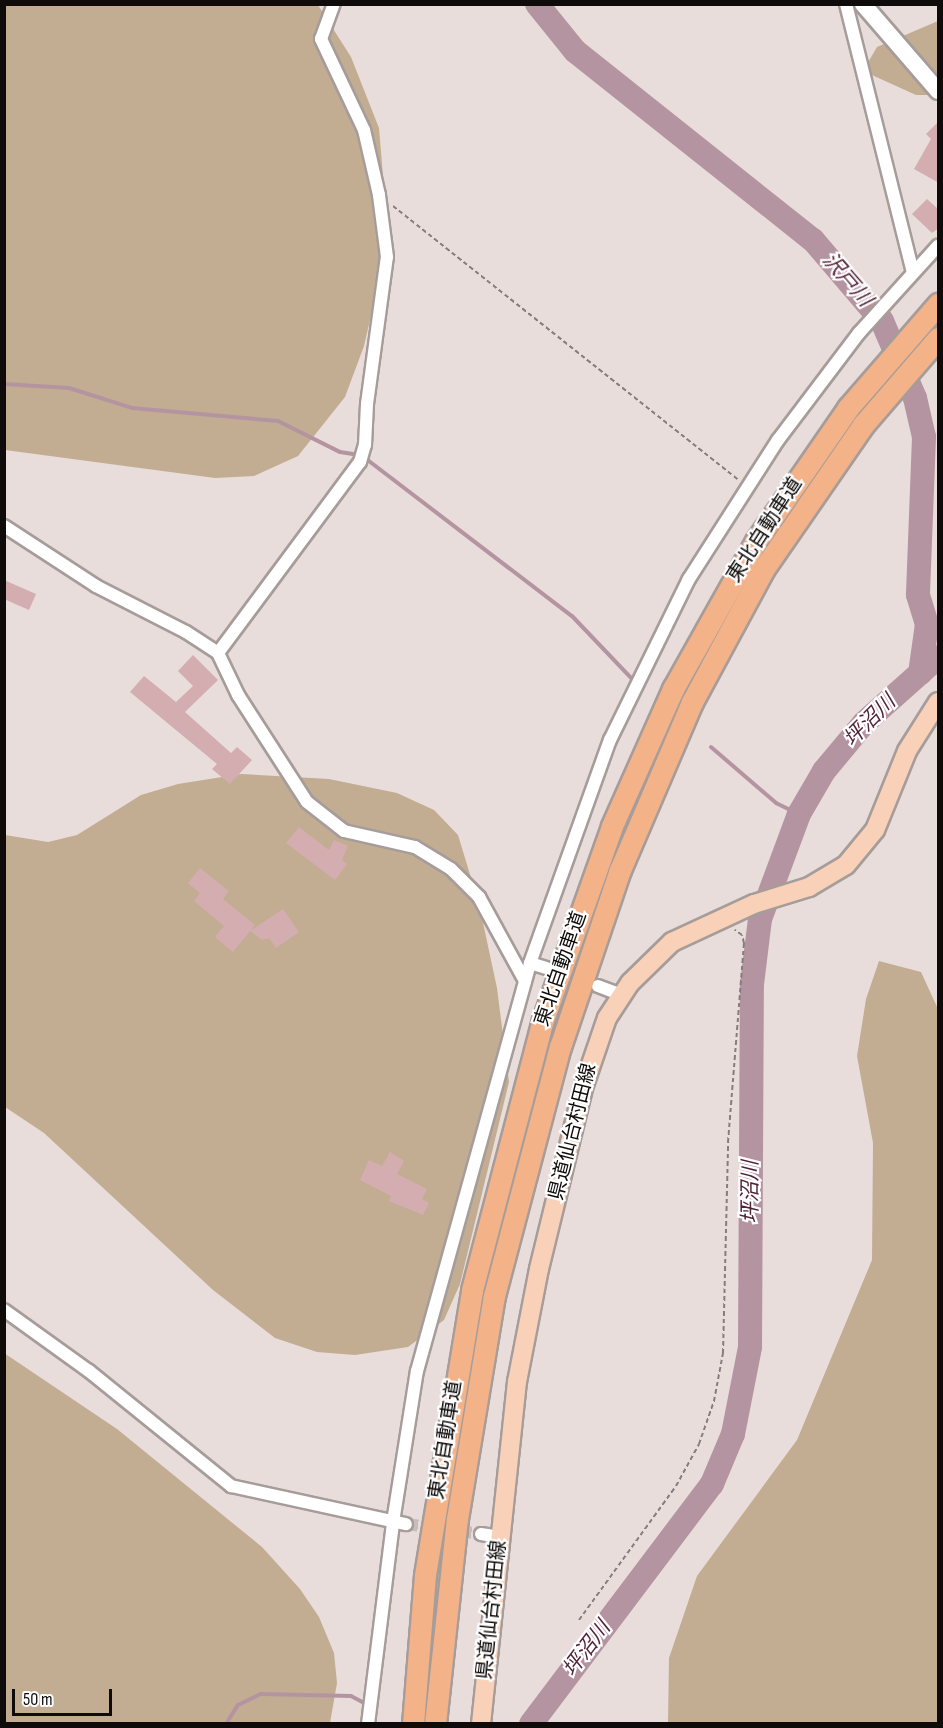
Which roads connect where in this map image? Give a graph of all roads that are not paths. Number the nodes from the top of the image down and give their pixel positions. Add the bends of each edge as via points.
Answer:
1 (334, 4) edge
2 (846, 4) edge
3 (863, 4) edge
4 (939, 91) edge
5 (939, 246) edge
6 (912, 272) junction
7 (939, 304) edge
8 (939, 338) edge
9 (4, 526) edge
10 (218, 653) junction
11 (939, 702) edge
12 (530, 963) junction
13 (546, 968) dead end
14 (525, 981) junction
15 (598, 986) dead end
16 (621, 995) junction
17 (4, 1311) edge
18 (393, 1522) junction
19 (406, 1524) tunnel mouth
20 (481, 1534) tunnel mouth
21 (500, 1537) junction
22 (368, 1724) edge
23 (413, 1724) edge
24 (435, 1724) edge
25 (481, 1724) edge

1 - 10 street via 321,39 364,130 379,195 387,257 362,457
2 - 6 street
3 - 4 main road
5 - 6 street
6 - 12 street via 816,387 690,579 610,740
7 - 23 highway, 東北自動車道 via 880,370 809,463 713,614 642,754 570,940 518,1105 472,1290 425,1575
8 - 24 highway, 東北自動車道 via 806,503 733,621 661,769 591,948 560,1047 494,1296 457,1519
9 - 10 street via 96,586 186,632
10 - 14 street via 238,695 307,802 344,831 415,847 451,869 480,897
11 - 16 main road, 県道仙台村田線 via 907,751 879,821 863,848 846,865 809,887 754,904 672,942
12 - 13 street
12 - 14 street
14 - 18 street via 417,1371
15 - 16 street
16 - 21 main road, 県道仙台村田線 via 595,1047 539,1269 517,1382
17 - 18 street via 89,1371 231,1486
18 - 19 street
18 - 22 street
20 - 21 street
21 - 25 main road, 県道仙台村田線

